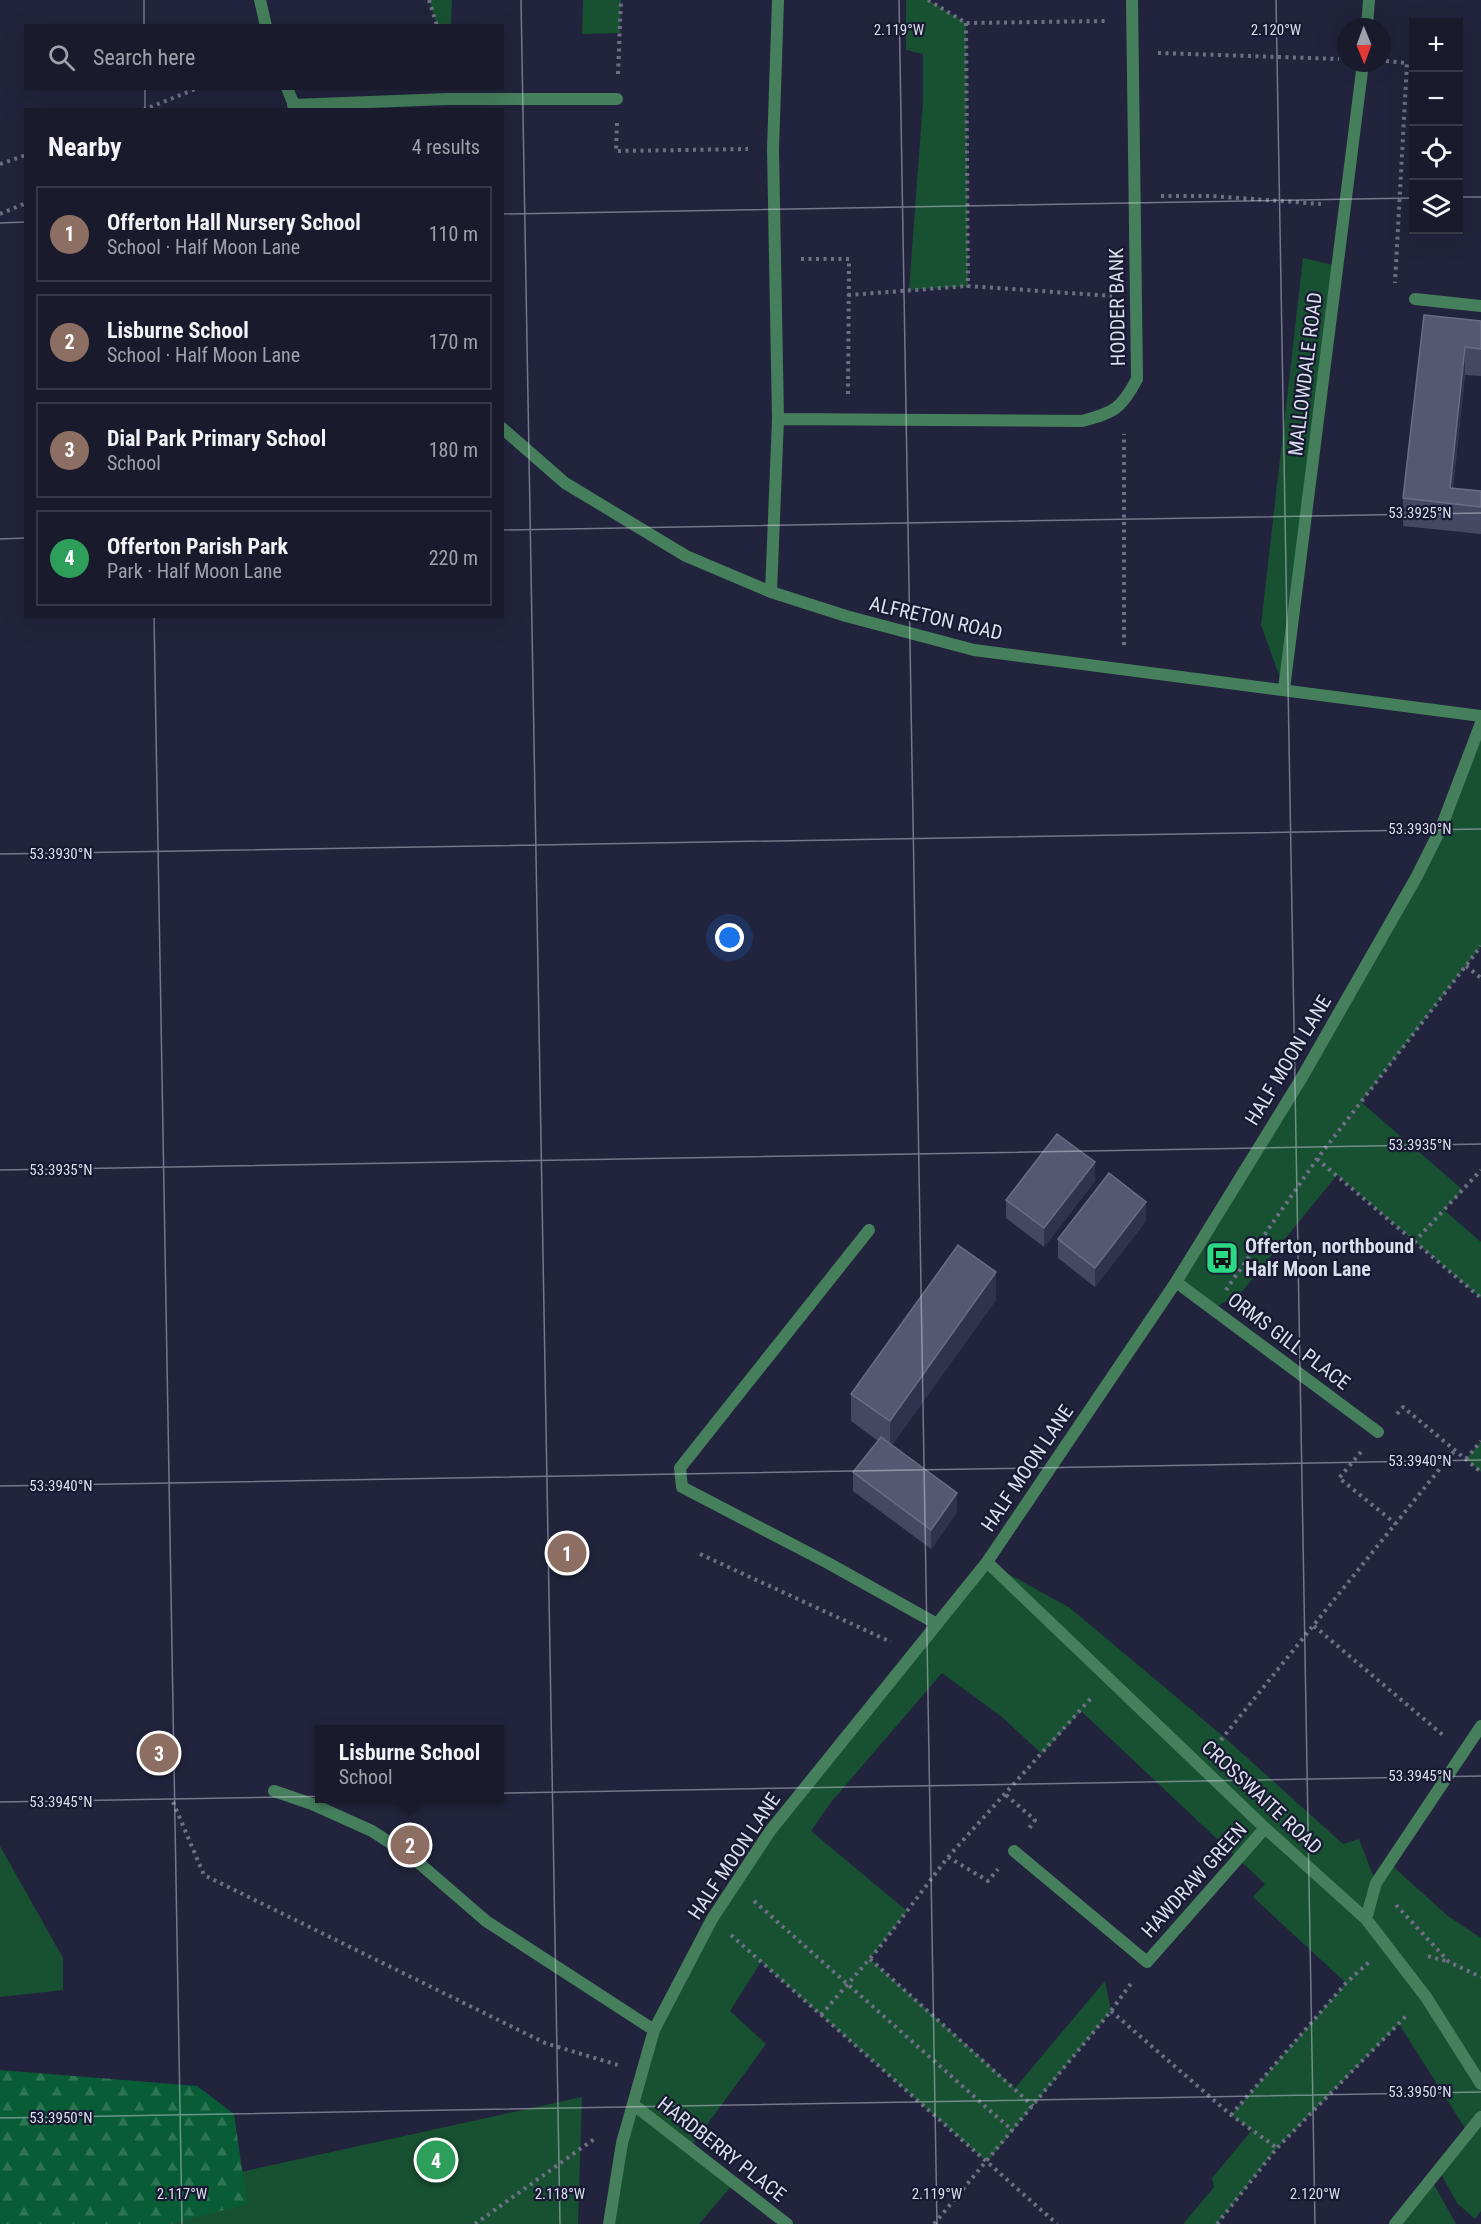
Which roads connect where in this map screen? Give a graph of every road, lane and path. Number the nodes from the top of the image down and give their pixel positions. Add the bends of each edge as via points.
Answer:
1 (260, 0) edge
2 (429, 0) edge
3 (621, 0) edge
4 (778, 0) edge
5 (928, 0) edge
6 (1132, 0) edge
7 (1369, 0) edge
8 (1367, 18) edge
9 (1133, 21) junction
10 (966, 23) junction
11 (266, 24) edge
12 (436, 24) edge
13 (1133, 53) junction
14 (1337, 59) edge
15 (1391, 62) edge
16 (1362, 72) edge
17 (193, 90) edge
18 (288, 90) edge
19 (617, 99) junction
20 (159, 103) junction
21 (295, 107) edge
22 (148, 108) edge
23 (160, 108) edge
24 (773, 149) junction
25 (24, 156) edge
26 (0, 164) edge
27 (1135, 195) junction
28 (24, 204) edge
29 (1346, 206) junction
30 (0, 214) edge
31 (775, 259) junction
32 (968, 286) junction
33 (848, 295) junction
34 (1136, 297) junction
35 (1415, 299) joint
36 (1481, 306) edge
37 (1124, 403) junction
38 (778, 419) junction
39 (848, 420) junction
40 (504, 430) edge
41 (771, 592) junction
42 (1124, 669) junction
43 (1284, 689) junction
44 (1481, 716) edge
45 (1481, 723) edge
46 (1481, 946) edge
47 (1466, 966) junction
48 (1481, 978) edge
49 (1317, 1159) junction
50 (1481, 1170) edge
51 (869, 1230) dead end
52 (1414, 1242) junction
53 (1176, 1282) junction
54 (1481, 1298) edge
55 (1214, 1308) junction
56 (1378, 1432) junction
57 (1481, 1441) edge
58 (1455, 1450) junction
59 (1466, 1459) junction
60 (1481, 1472) edge
61 (1396, 1524) junction
62 (700, 1554) dead end
63 (987, 1562) junction
64 (938, 1624) junction
65 (1314, 1626) junction
66 (914, 1652) junction
67 (1109, 1678) junction
68 (1481, 1726) edge
69 (1463, 1752) junction
70 (1200, 1766) junction
71 (274, 1791) dead end
72 (173, 1802) dead end
73 (1265, 1828) junction
74 (1014, 1851) dead end
75 (1376, 1883) junction
76 (735, 1884) junction
77 (712, 1919) junction
78 (1366, 1919) junction
79 (1386, 1945) junction
80 (870, 1959) junction
81 (1146, 1962) junction
82 (1481, 1977) edge
83 (848, 1985) junction
84 (1426, 1997) junction
85 (1111, 2011) junction
86 (821, 2015) junction
87 (654, 2030) junction
88 (642, 2072) junction
89 (1481, 2084) edge
90 (1034, 2106) junction
91 (632, 2109) junction
92 (1231, 2115) junction
93 (1481, 2117) edge
94 (1013, 2131) junction
95 (1277, 2148) junction
96 (987, 2162) junction
97 (475, 2224) edge
98 (609, 2224) edge
99 (787, 2224) edge
100 (934, 2224) edge
101 (1057, 2224) edge
102 (1217, 2224) edge
103 (1395, 2224) edge

1 - 11 street
2 - 12 path
3 - 19 path
4 - 24 street
5 - 10 path
6 - 9 street, HODDER BANK
7 - 8 street
9 - 10 path
9 - 13 street, HODDER BANK
10 - 32 path
13 - 14 path
13 - 27 street, HODDER BANK
15 - 35 path via 1407,63 1395,292
16 - 29 street, MALLOWDALE ROAD
17 - 20 path
18 - 21 street
19 - 21 street via 447,99
19 - 24 path via 616,152
20 - 22 path
20 - 23 path
24 - 31 street
25 - 26 path
27 - 29 path via 1212,196
27 - 34 street, HODDER BANK
28 - 30 path
29 - 43 street, MALLOWDALE ROAD
31 - 33 path via 849,259
31 - 38 street
32 - 33 path
32 - 34 path
33 - 39 path
34 - 37 street, HODDER BANK via 1137,379
35 - 36 street
37 - 39 street via 1106,415 1082,421
37 - 42 path
38 - 39 street
38 - 41 street
40 - 41 street, ALFRETON ROAD via 575,489 686,556
41 - 42 street, ALFRETON ROAD via 974,651
42 - 43 street, ALFRETON ROAD
43 - 44 street, ALFRETON ROAD
45 - 53 street, HALF MOON LANE via 1441,828 1417,876 1301,1079
46 - 47 path
47 - 48 path
47 - 49 path
49 - 52 path
49 - 55 path
50 - 52 path
51 - 64 street via 680,1468 682,1487
52 - 54 path
53 - 55 street, ORMS GILL PLACE
53 - 63 street, HALF MOON LANE
55 - 56 street, ORMS GILL PLACE
56 - 58 path via 1403,1407
56 - 61 path via 1339,1478
57 - 59 path
58 - 59 path
58 - 61 path
59 - 60 path
61 - 65 path
62 - 66 path
63 - 64 street, HALF MOON LANE
63 - 67 street, CROSSWAITE ROAD
64 - 66 street, HALF MOON LANE
65 - 69 path
65 - 70 path
66 - 76 street, HALF MOON LANE via 771,1831
67 - 70 street, CROSSWAITE ROAD
67 - 80 path via 948,1857
68 - 69 street
69 - 75 street
70 - 73 street, CROSSWAITE ROAD
71 - 87 street via 372,1831 412,1857 486,1921
72 - 88 path via 204,1875 545,2043
73 - 78 street, CROSSWAITE ROAD
73 - 81 street, HAWDRAW GREEN
74 - 81 street, HAWDRAW GREEN
75 - 78 street
75 - 82 path via 1449,1962
76 - 77 street, HALF MOON LANE
76 - 83 path
77 - 86 path
77 - 87 street, HALF MOON LANE
78 - 79 street, CROSSWAITE ROAD
79 - 84 street, CROSSWAITE ROAD
79 - 92 path via 1346,1983
80 - 83 path
80 - 90 path
81 - 85 path
83 - 86 path
83 - 94 path
84 - 89 street, CROSSWAITE ROAD
84 - 95 path
85 - 90 path
85 - 92 path
86 - 96 path
87 - 88 street, HALF MOON LANE
88 - 91 street, HALF MOON LANE
90 - 94 path
91 - 97 path
91 - 98 street, HALF MOON LANE via 621,2143
91 - 99 street, HARDBERRY PLACE
92 - 95 path
93 - 103 street
94 - 96 path
95 - 102 path
96 - 100 path
96 - 101 path

